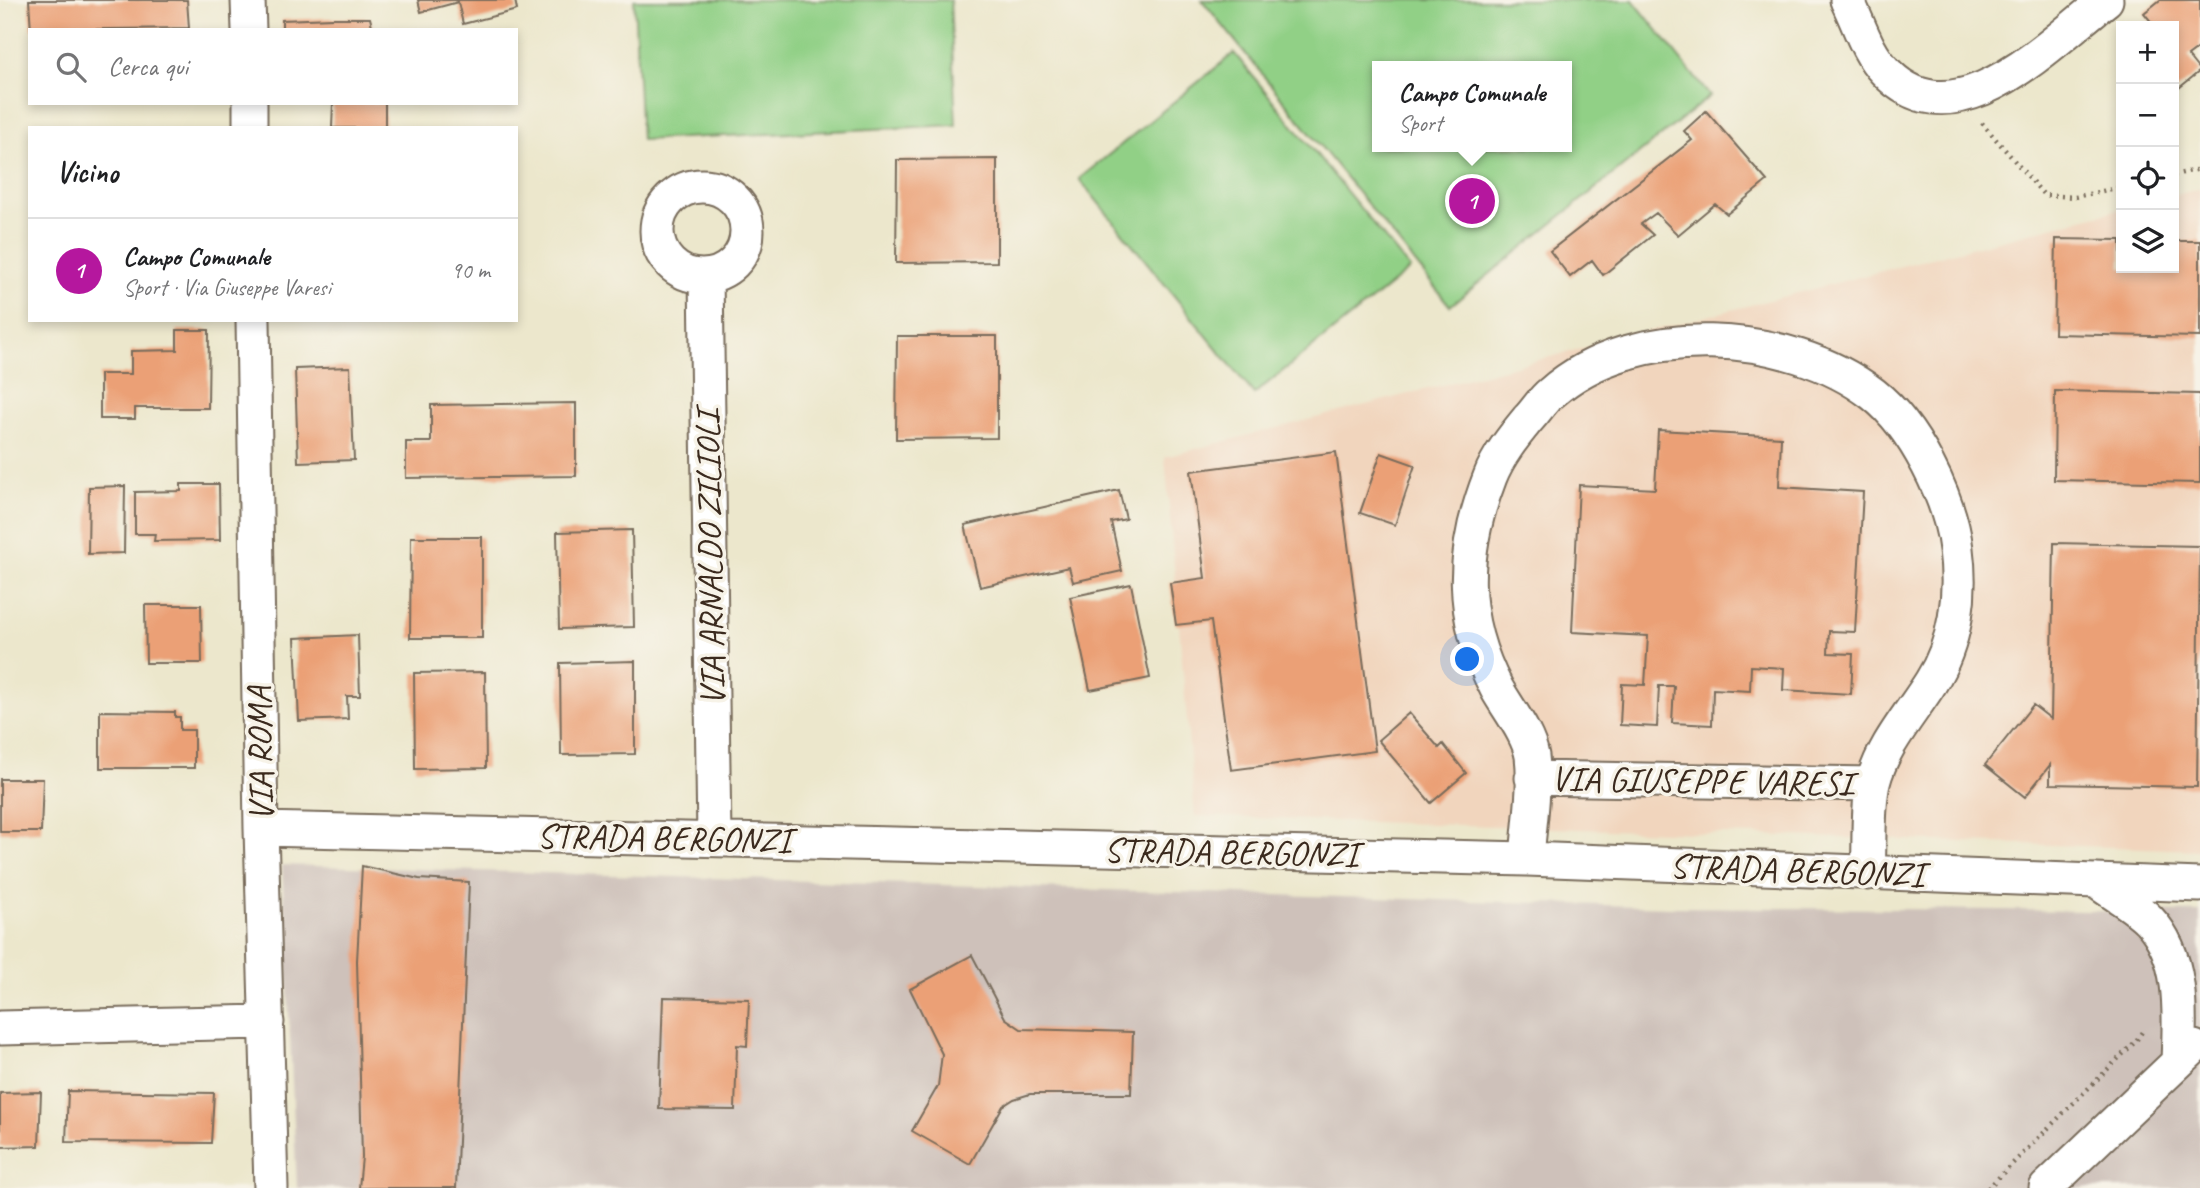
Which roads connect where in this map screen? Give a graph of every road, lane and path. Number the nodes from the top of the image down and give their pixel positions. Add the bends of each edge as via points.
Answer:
1 (248, 0) edge
2 (1847, 0) edge
3 (2106, 0) edge
4 (249, 28) edge
5 (250, 105) edge
6 (250, 126) edge
7 (2200, 169) edge
8 (2179, 174) edge
9 (706, 276) dead end
10 (253, 322) edge
11 (1532, 778) junction
12 (1873, 784) junction
13 (261, 829) junction
14 (714, 839) junction
15 (1528, 859) junction
16 (1868, 873) junction
17 (2096, 881) junction
18 (2200, 885) edge
19 (267, 1022) junction
20 (2146, 1026) dead end
21 (0, 1028) edge
22 (2189, 1051) edge
23 (271, 1188) edge
24 (1988, 1188) edge
25 (2046, 1188) edge

1 - 4 street
2 - 3 street via 1870,52 1885,72 1921,95 1941,98 1983,91
5 - 6 street
7 - 8 path
9 - 14 street, VIA ARNALDO ZILIOLI
10 - 13 street, VIA ROMA
11 - 12 street, VIA GIUSEPPE VARESI
11 - 12 street, VIA GIUSEPPE VARESI via 1532,754 1479,651 1468,607 1467,571 1491,473 1551,393 1589,369 1664,344 1703,341 1760,345 1846,376 1875,396 1895,418 1923,456 1943,499 1956,546 1959,596 1950,642 1934,678 1883,758
11 - 15 street, VIA GIUSEPPE VARESI
12 - 16 street, VIA GIUSEPPE VARESI
13 - 14 street, STRADA BERGONZI
13 - 19 street, VIA ROMA
14 - 15 street, STRADA BERGONZI
15 - 16 street, STRADA BERGONZI
16 - 17 street, STRADA BERGONZI
17 - 18 street, STRADA BERGONZI
17 - 22 street via 2150,921 2171,957
19 - 21 street
19 - 23 street, VIA ROMA
20 - 24 path
22 - 25 street

